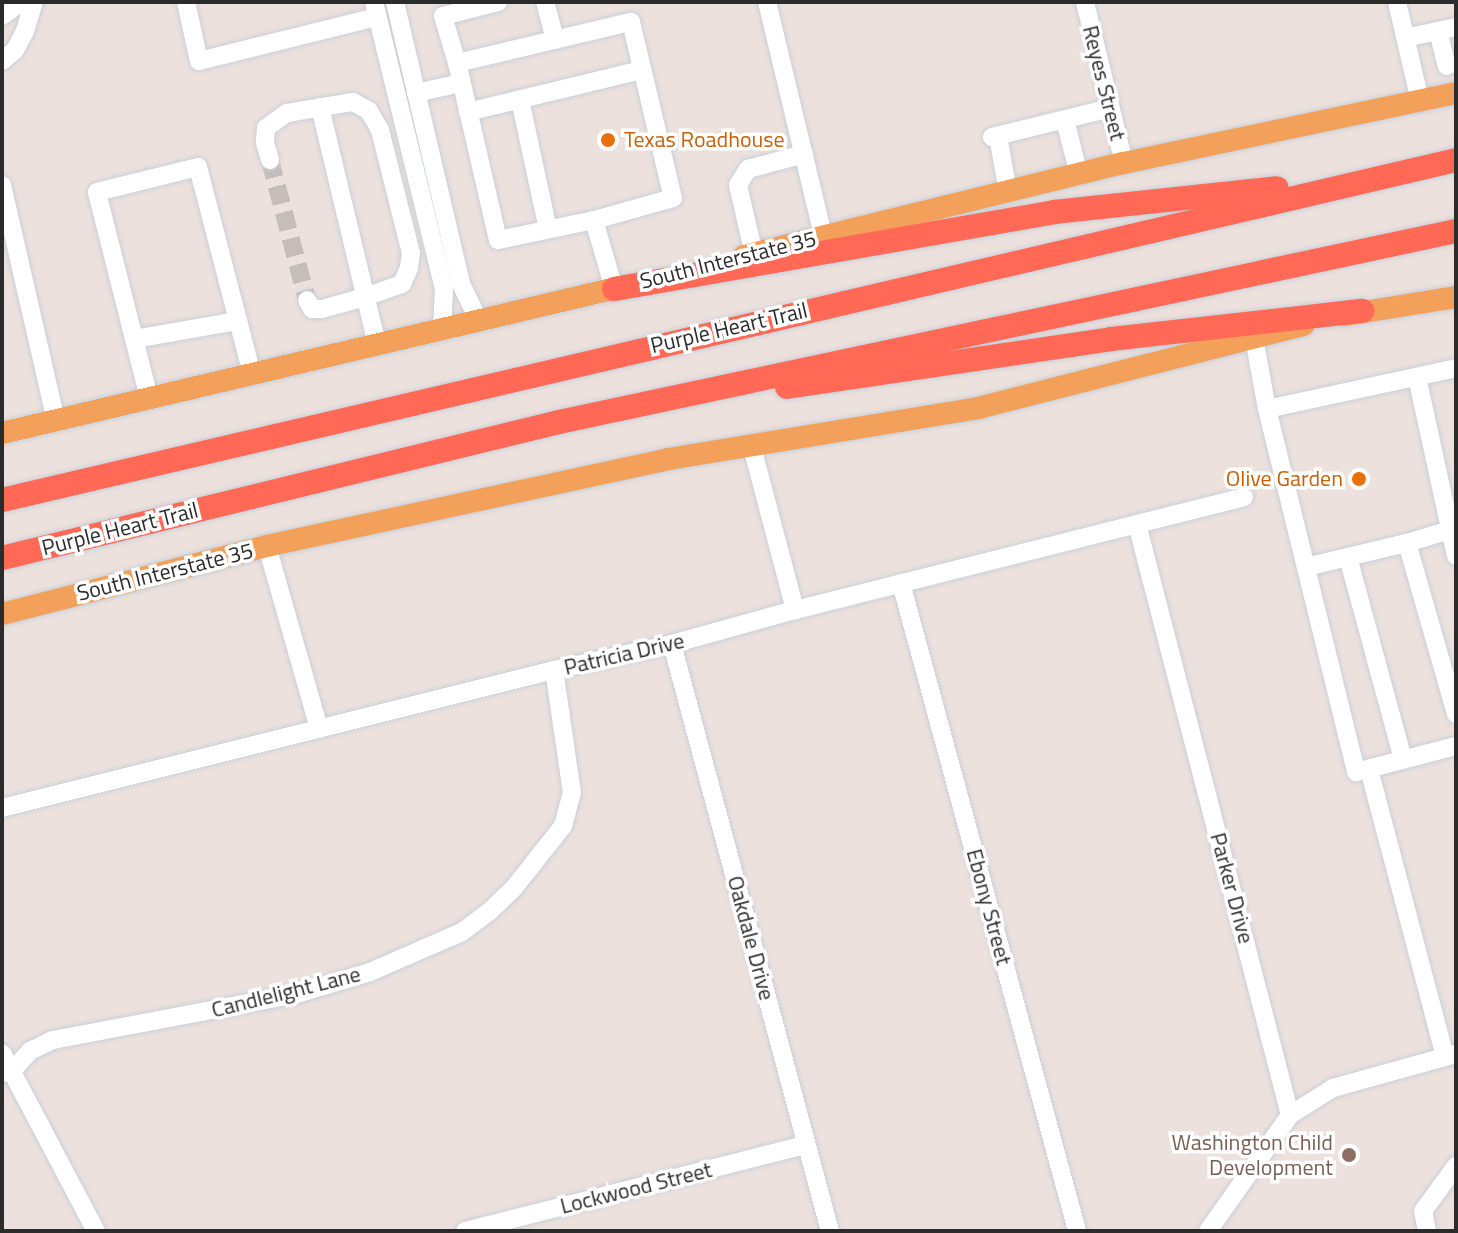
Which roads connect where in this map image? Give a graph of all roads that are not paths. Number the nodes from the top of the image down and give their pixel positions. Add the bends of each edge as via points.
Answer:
1 (21, 2) edge
2 (34, 2) edge
3 (186, 2) edge
4 (395, 2) edge
5 (498, 2) edge
6 (545, 2) edge
7 (767, 2) edge
8 (1085, 2) edge
9 (1397, 2) edge
10 (375, 10) edge
11 (2, 16) edge
12 (1447, 29) edge
13 (1405, 38) junction
14 (555, 40) junction
15 (2, 61) edge
16 (457, 63) junction
17 (1447, 66) dead end
18 (642, 70) junction
19 (461, 83) junction
20 (415, 89) junction
21 (395, 93) junction
22 (1456, 93) edge
23 (520, 100) junction
24 (1420, 101) junction
25 (320, 107) junction
26 (1111, 108) junction
27 (468, 112) junction
28 (1065, 120) junction
29 (804, 154) junction
30 (270, 160) tunnel mouth
31 (1456, 160) edge
32 (1124, 163) junction
33 (1079, 175) junction
34 (1383, 177) junction
35 (2, 185) edge
36 (1008, 192) junction
37 (434, 208) junction
38 (594, 220) junction
39 (548, 229) junction
40 (1456, 231) edge
41 (823, 236) junction
42 (754, 254) junction
43 (614, 289) junction
44 (365, 297) junction
45 (1456, 297) edge
46 (307, 300) dead end
47 (1362, 311) junction
48 (237, 321) junction
49 (479, 321) junction
50 (442, 330) junction
51 (1254, 338) junction
52 (134, 339) junction
53 (377, 345) junction
54 (1456, 368) edge
55 (252, 374) junction
56 (1417, 377) junction
57 (149, 398) junction
58 (1267, 409) junction
59 (56, 420) junction
60 (559, 422) junction
61 (2, 433) edge
62 (752, 447) junction
63 (1244, 497) dead end
64 (2, 500) edge
65 (1137, 524) junction
66 (1453, 529) edge
67 (1407, 543) junction
68 (267, 546) junction
69 (1456, 556) edge
70 (1348, 557) junction
71 (2, 558) edge
72 (1306, 567) junction
73 (901, 583) junction
74 (795, 610) junction
75 (2, 614) edge
76 (672, 644) junction
77 (554, 670) junction
78 (1456, 714) edge
79 (319, 729) junction
80 (1456, 746) edge
81 (1403, 760) junction
82 (1369, 769) junction
83 (2, 808) edge
84 (2, 1053) edge
85 (1451, 1055) edge
86 (7, 1072) edge
87 (1290, 1115) junction
88 (806, 1145) junction
89 (1456, 1166) edge
90 (96, 1231) edge
91 (465, 1231) edge
92 (830, 1231) edge
93 (1077, 1231) edge
94 (1208, 1231) edge
95 (1427, 1231) edge

1 - 11 street
2 - 15 street via 15,50
3 - 10 street via 199,61
4 - 20 street
5 - 16 street via 443,16
6 - 14 street
7 - 29 street
8 - 26 street, Reyes Street
9 - 13 street
10 - 21 street
12 - 13 street
12 - 17 street
13 - 24 street
14 - 16 street
14 - 18 street via 631,22
16 - 19 street
18 - 23 street
18 - 38 street via 673,198
19 - 20 street
19 - 27 street
20 - 21 street
20 - 37 street
21 - 37 street
22 - 24 main road, South Interstate 35
23 - 27 street
23 - 39 street
24 - 32 main road, South Interstate 35
25 - 30 street via 287,113 266,128
25 - 44 street
25 - 44 street via 353,102 369,111 380,130 411,253 402,284
26 - 28 street
26 - 32 street, Reyes Street
27 - 39 street via 498,240
28 - 33 street
28 - 36 street via 995,137
29 - 41 street
29 - 42 street via 748,169 738,185
31 - 34 highway, Purple Heart Trail
32 - 33 main road, South Interstate 35
33 - 36 main road, South Interstate 35
34 - 43 highway via 1054,212
34 - 64 highway, Purple Heart Trail
35 - 59 street
36 - 41 main road, South Interstate 35
37 - 49 street
37 - 50 street via 444,289
38 - 39 street
38 - 43 street
40 - 60 highway, Purple Heart Trail
41 - 42 main road, South Interstate 35
42 - 43 main road, South Interstate 35
43 - 49 main road, South Interstate 35
44 - 46 street via 322,309 312,309
44 - 53 street
45 - 47 main road, South Interstate 35
47 - 51 main road, South Interstate 35
47 - 60 highway via 1111,339
48 - 52 street
48 - 52 street via 198,167 97,192
48 - 55 street
49 - 50 main road, South Interstate 35
50 - 53 main road, South Interstate 35
51 - 58 street
51 - 62 main road, South Interstate 35 via 978,408
52 - 57 street
53 - 55 main road, South Interstate 35
54 - 56 street
55 - 57 main road, South Interstate 35
56 - 58 street
56 - 66 street
57 - 59 main road, South Interstate 35
58 - 72 street
59 - 61 main road, South Interstate 35
60 - 71 highway, Purple Heart Trail
62 - 68 main road, South Interstate 35 via 668,459
62 - 74 street
63 - 65 street, Patricia Drive
65 - 73 street, Patricia Drive
65 - 87 street, Parker Drive
66 - 67 street
66 - 69 street
67 - 70 street
67 - 78 street
68 - 75 main road, South Interstate 35
68 - 79 street
70 - 72 street
70 - 81 street
72 - 82 street via 1356,772
73 - 74 street, Patricia Drive
73 - 93 street, Ebony Street
74 - 76 street, Patricia Drive
76 - 77 street, Patricia Drive
76 - 88 street, Oakdale Drive
77 - 79 street, Patricia Drive
77 - 86 street, Candlelight Lane via 572,793 563,826 513,889 462,932 370,972 297,994 53,1040 30,1051
79 - 83 street, Patricia Drive
80 - 81 street
81 - 82 street
82 - 85 street
84 - 86 street
85 - 87 street via 1333,1088
86 - 90 street
87 - 94 street
88 - 91 street, Lockwood Street
88 - 92 street, Oakdale Drive
89 - 95 street via 1423,1211

